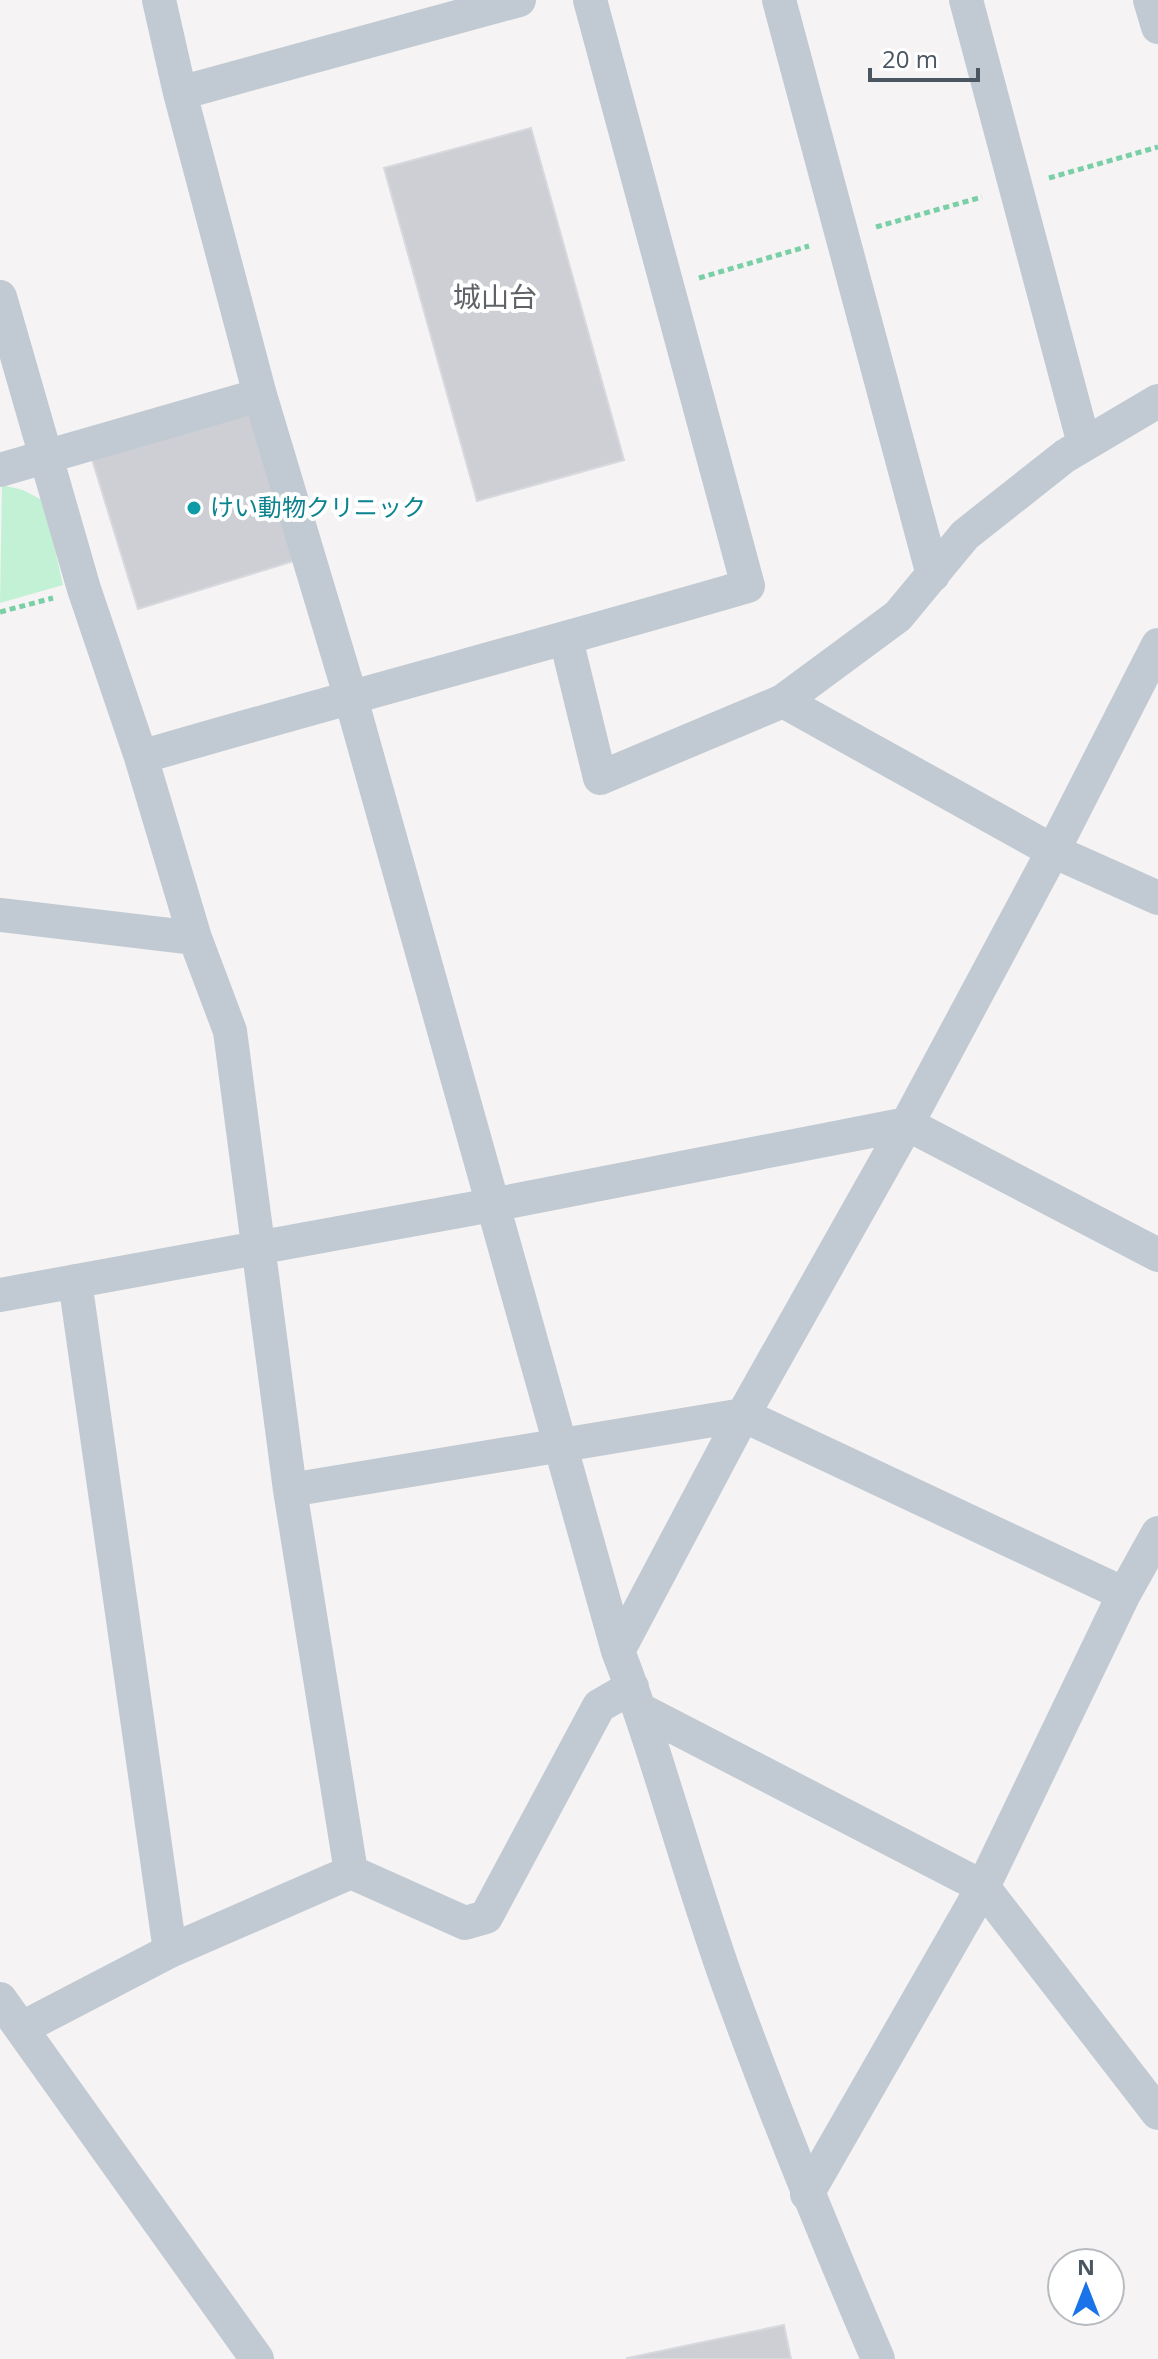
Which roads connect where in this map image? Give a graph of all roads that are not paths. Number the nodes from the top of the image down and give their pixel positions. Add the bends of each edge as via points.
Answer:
1 (159, 0) edge
2 (519, 0) edge
3 (590, 0) edge
4 (779, 0) edge
5 (966, 0) edge
6 (1150, 0) edge
7 (1158, 27) edge
8 (180, 93) junction
9 (0, 297) edge
10 (7, 352) edge
11 (260, 395) junction
12 (1158, 401) edge
13 (1084, 444) junction
14 (46, 456) junction
15 (0, 470) edge
16 (933, 575) junction
17 (566, 639) junction
18 (1158, 645) edge
19 (350, 695) junction
20 (783, 701) junction
21 (141, 757) junction
22 (1053, 851) junction
23 (1158, 898) edge
24 (0, 915) edge
25 (195, 938) junction
26 (907, 1124) junction
27 (492, 1205) junction
28 (257, 1249) junction
29 (1158, 1255) edge
30 (75, 1281) junction
31 (0, 1295) edge
32 (743, 1415) junction
33 (560, 1446) junction
34 (290, 1490) junction
35 (1158, 1533) edge
36 (1124, 1594) junction
37 (618, 1651) junction
38 (636, 1698) junction
39 (351, 1872) junction
40 (983, 1887) junction
41 (170, 1951) junction
42 (0, 1999) edge
43 (22, 2028) junction
44 (1158, 2113) edge
45 (807, 2194) junction
46 (257, 2359) edge
47 (878, 2359) edge

1 - 8 street
2 - 8 street
3 - 17 street via 748,586
4 - 16 street
5 - 13 street
6 - 7 street
8 - 11 street
9 - 10 street
10 - 14 street
11 - 14 street
11 - 19 street
12 - 13 street
13 - 16 street via 965,535
14 - 15 street
14 - 21 street
16 - 20 street via 898,616
17 - 19 street
17 - 20 street via 600,778
18 - 22 street
19 - 21 street
19 - 27 street
20 - 22 street
21 - 25 street
22 - 23 street
22 - 26 street
24 - 25 street
25 - 28 street via 230,1031
26 - 27 street
26 - 29 street
26 - 32 street
27 - 28 street
27 - 33 street
28 - 30 street
28 - 34 street
30 - 31 street
30 - 41 street
32 - 33 street
32 - 36 street
32 - 37 street
33 - 34 street
33 - 37 street
34 - 39 street
35 - 36 street
36 - 40 street
37 - 38 street
38 - 39 street via 599,1706 486,1917 465,1923
38 - 40 street
38 - 45 street via 730,1989
39 - 41 street
40 - 44 street
40 - 45 street
41 - 43 street
42 - 43 street
43 - 46 street
45 - 47 street

